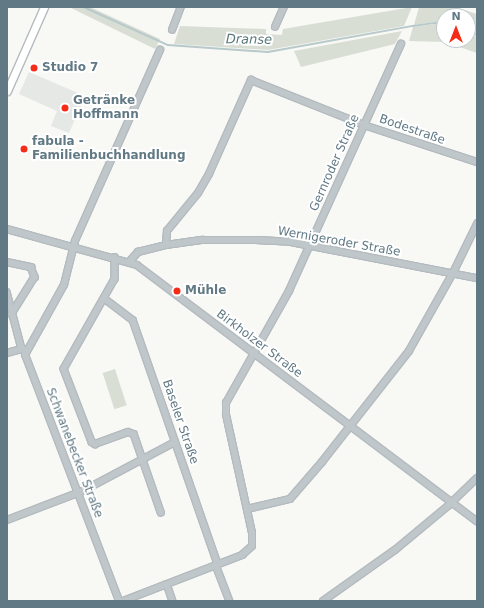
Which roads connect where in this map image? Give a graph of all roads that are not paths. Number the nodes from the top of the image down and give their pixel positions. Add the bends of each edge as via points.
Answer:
1 (44, 7) edge
2 (181, 7) edge
3 (284, 7) edge
4 (275, 27) dead end
5 (172, 30) dead end
6 (401, 44) dead end
7 (160, 50) dead end
8 (7, 91) edge
9 (364, 125) junction
10 (477, 162) edge
11 (477, 224) edge
12 (7, 229) edge
13 (166, 245) junction
14 (310, 246) junction
15 (73, 247) junction
16 (115, 257) junction
17 (7, 262) edge
18 (130, 262) junction
19 (453, 274) junction
20 (477, 278) edge
21 (7, 292) edge
22 (105, 299) junction
23 (12, 314) junction
24 (24, 350) junction
25 (7, 353) edge
26 (254, 354) junction
27 (349, 425) junction
28 (175, 442) junction
29 (143, 459) junction
30 (477, 478) edge
31 (78, 493) junction
32 (452, 503) junction
33 (247, 509) junction
34 (161, 512) dead end
35 (7, 520) edge
36 (477, 521) edge
37 (217, 564) junction
38 (167, 584) junction
39 (119, 601) edge
40 (123, 601) edge
41 (173, 601) edge
42 (230, 601) edge
43 (323, 601) edge

1 - 8 main road
2 - 5 street
3 - 4 street
6 - 9 street, Gernroder Straße
7 - 15 street
9 - 10 street, Bodestraße
9 - 13 street, Bodestraße via 251,80 209,174 198,193 167,231
9 - 14 street, Gernroder Straße
11 - 19 street
12 - 15 street, Birkholzer Straße
13 - 14 street, Wernigeroder Straße via 236,239
13 - 18 street, Wernigeroder Straße via 138,252
14 - 19 street, Wernigeroder Straße
14 - 26 street, Gernroder Straße via 283,304
15 - 16 street, Birkholzer Straße
15 - 24 street via 64,285
16 - 18 street, Birkholzer Straße
16 - 22 street via 115,279
17 - 23 street via 31,267 35,278
18 - 26 street, Birkholzer Straße
19 - 20 street, Wernigeroder Straße
19 - 27 street via 404,359
21 - 23 street, Schwanebecker Straße
22 - 28 street, Baseler Straße via 133,320
22 - 29 street via 64,369 92,442 131,432
23 - 24 street, Schwanebecker Straße
24 - 25 street
24 - 31 street, Schwanebecker Straße
26 - 27 street, Birkholzer Straße
26 - 33 street, Gernroder Straße via 228,397 225,409
27 - 32 street, Birkholzer Straße
27 - 33 street via 290,499
28 - 29 street
28 - 37 street, Baseler Straße
29 - 31 street
29 - 34 street
30 - 32 street
31 - 35 street
31 - 39 street, Schwanebecker Straße
32 - 36 street, Birkholzer Straße
32 - 43 street via 393,552
33 - 37 street, Gernroder Straße via 252,546 242,555
37 - 38 street
37 - 42 street, Baseler Straße
38 - 40 street
38 - 41 street

